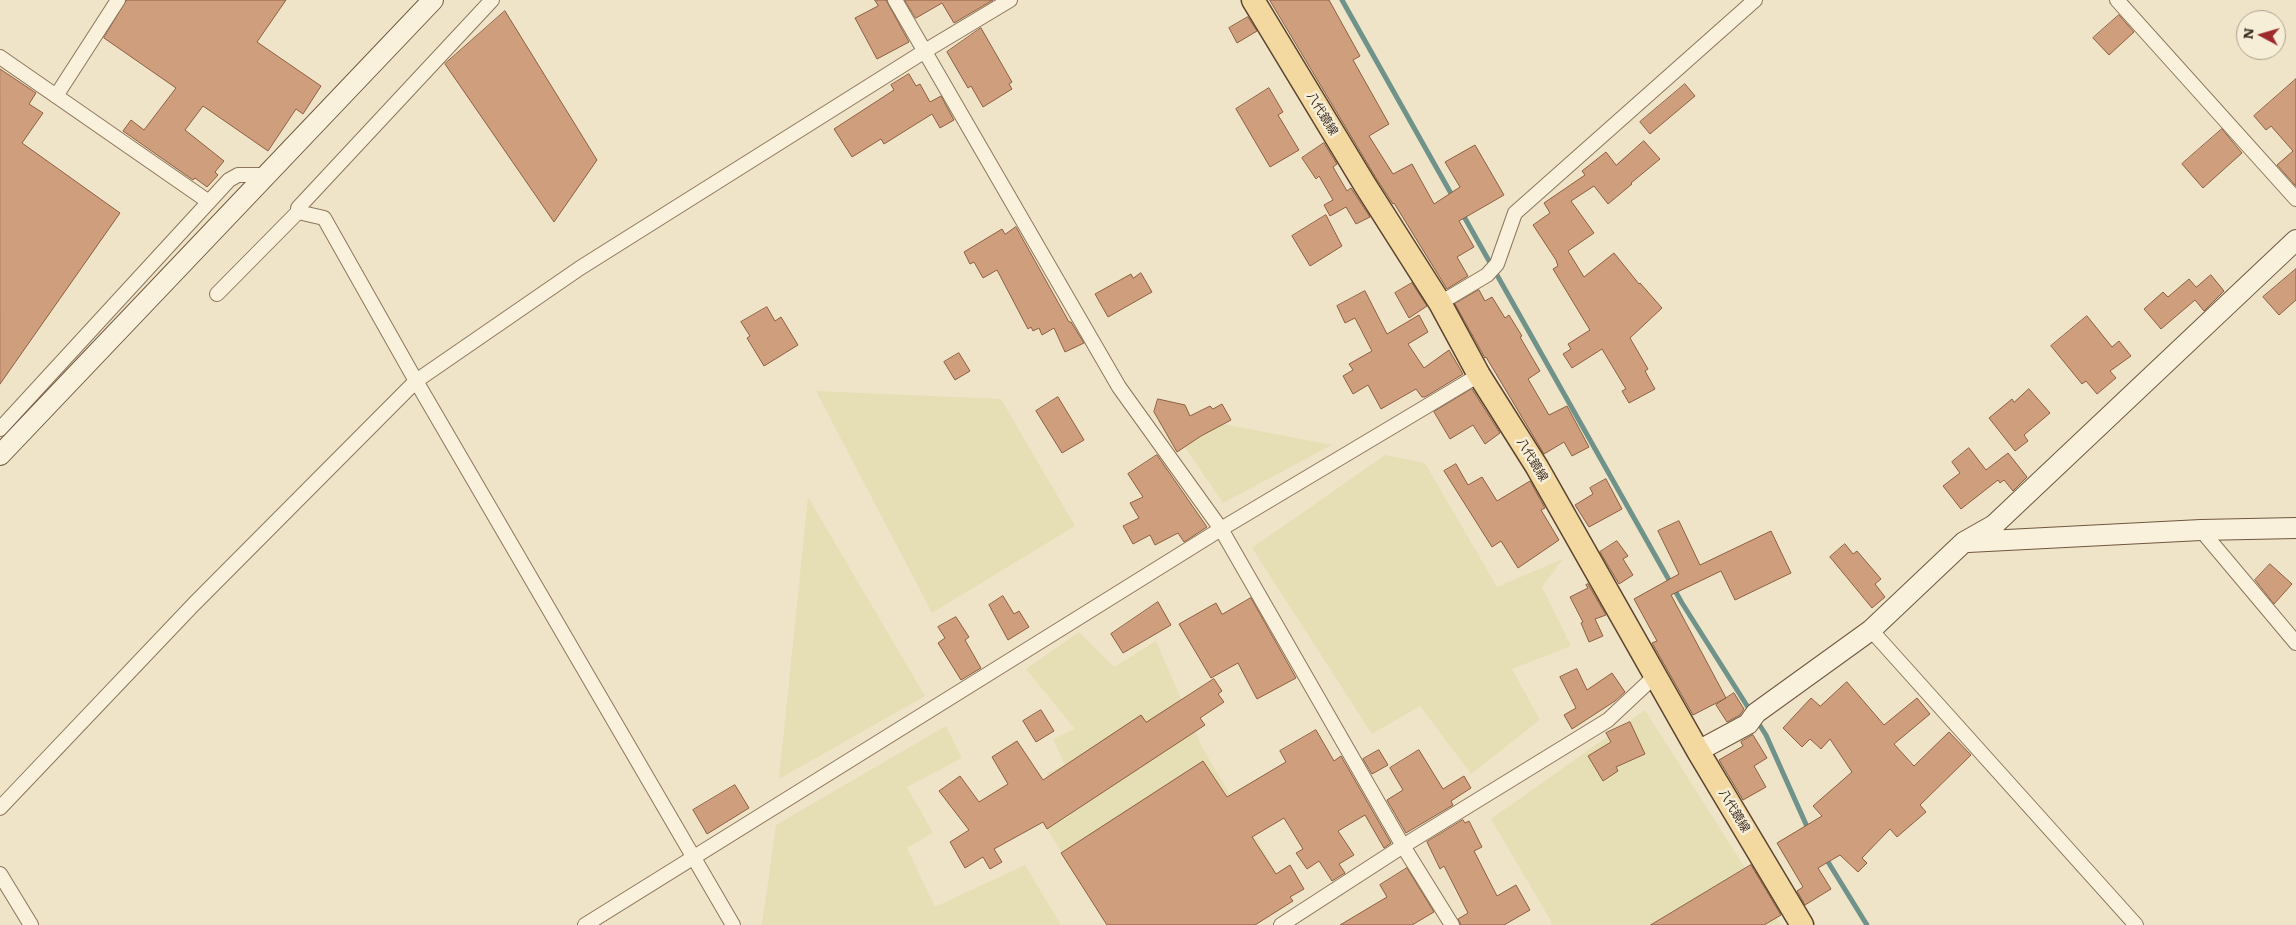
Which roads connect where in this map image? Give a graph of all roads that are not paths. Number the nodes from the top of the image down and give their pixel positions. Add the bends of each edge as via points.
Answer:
1 (118, 0) edge
2 (433, 0) edge
3 (492, 0) edge
4 (895, 0) edge
5 (1010, 0) edge
6 (1252, 0) edge
7 (1755, 0) edge
8 (2116, 0) edge
9 (925, 50) junction
10 (0, 57) edge
11 (56, 96) junction
12 (268, 175) junction
13 (2296, 200) edge
14 (209, 202) junction
15 (298, 208) dead end
16 (2296, 240) edge
17 (217, 294) dead end
18 (1440, 303) junction
19 (1479, 375) junction
20 (416, 381) junction
21 (0, 429) edge
22 (0, 455) edge
23 (2296, 528) edge
24 (1221, 529) junction
25 (2200, 530) junction
26 (1964, 542) junction
27 (1871, 630) junction
28 (2296, 643) edge
29 (1656, 675) junction
30 (1698, 751) junction
31 (0, 808) edge
32 (1404, 846) junction
33 (694, 858) junction
34 (0, 874) edge
35 (32, 925) edge
36 (585, 925) edge
37 (733, 925) edge
38 (1282, 925) edge
39 (1452, 925) edge
40 (1802, 925) edge
41 (2136, 925) edge

1 - 11 street
2 - 12 street
3 - 15 street
4 - 9 street
5 - 9 street
6 - 18 main road, 八代鏡線
7 - 18 street via 1515,213 1497,264 1487,275
8 - 13 street
9 - 20 street via 580,268
9 - 24 street via 1119,387
10 - 11 street
11 - 14 street
12 - 14 street via 238,175
12 - 22 street
14 - 21 street
16 - 26 street via 1994,525
17 - 20 street via 298,212 324,218
18 - 19 main road, 八代鏡線
19 - 24 street
19 - 29 main road, 八代鏡線 via 1537,467
20 - 31 street via 194,604
20 - 33 street
23 - 25 street
24 - 32 street
24 - 33 street
25 - 26 street
25 - 28 street
26 - 27 street
27 - 30 street via 1752,718
27 - 41 street
29 - 30 main road, 八代鏡線
29 - 32 street via 1608,720
30 - 40 main road, 八代鏡線
32 - 38 street
32 - 39 street
33 - 36 street
33 - 37 street
34 - 35 street

